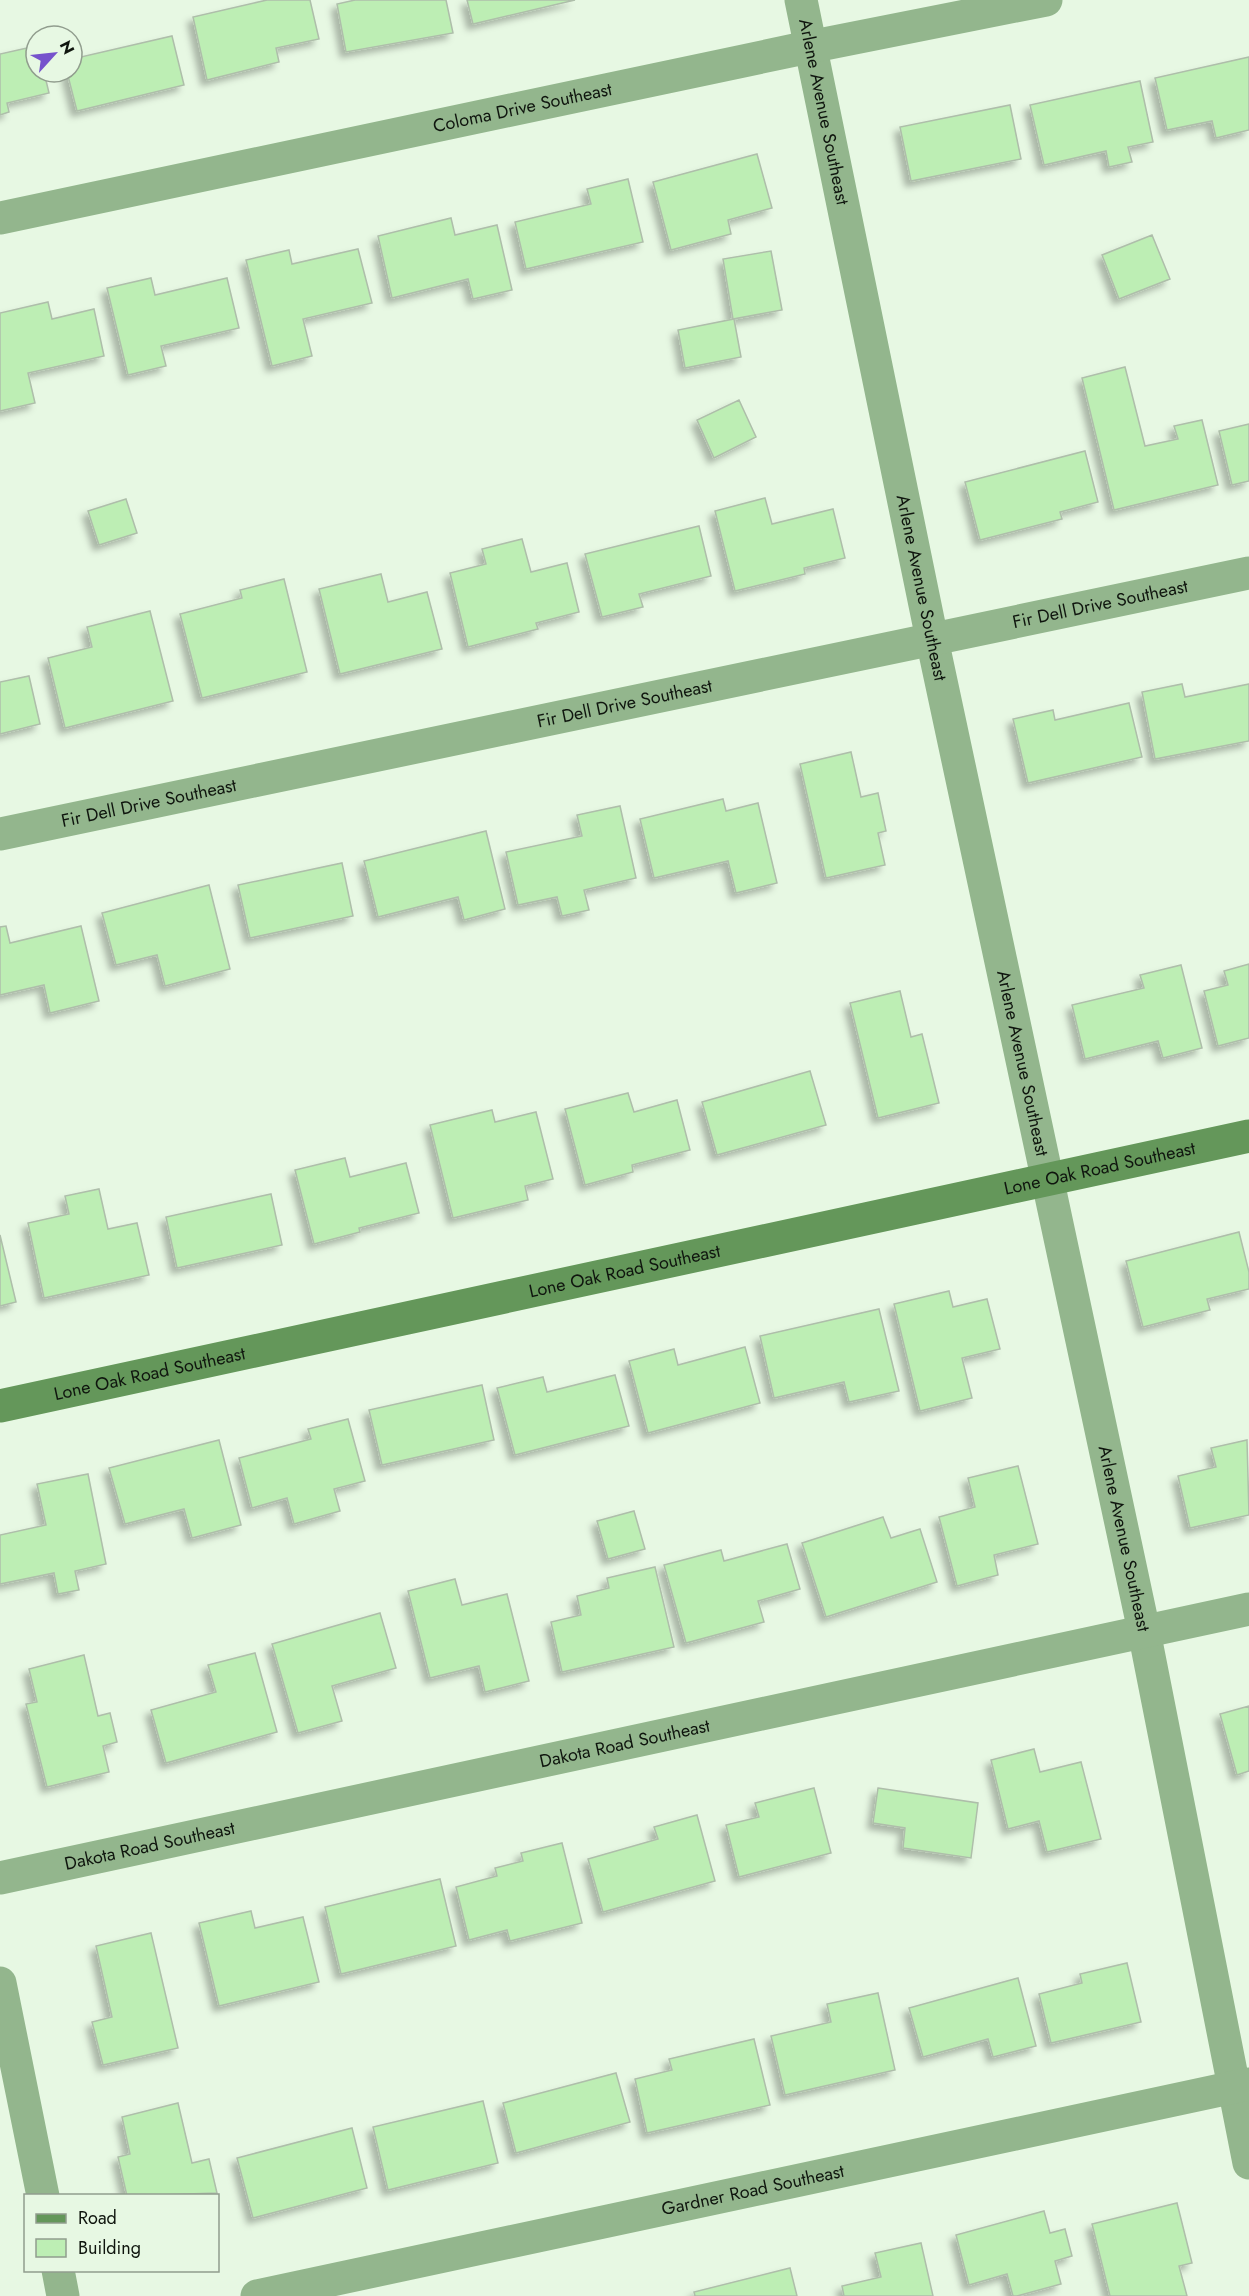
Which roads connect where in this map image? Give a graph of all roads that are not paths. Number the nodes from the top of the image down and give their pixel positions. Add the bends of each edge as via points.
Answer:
1 (801, 0) edge
2 (1046, 0) edge
3 (809, 47) junction
4 (0, 218) edge
5 (1249, 573) edge
6 (932, 639) junction
7 (0, 834) edge
8 (1249, 1136) edge
9 (1046, 1180) junction
10 (0, 1406) edge
11 (1249, 1608) edge
12 (1144, 1631) junction
13 (0, 1878) edge
14 (0, 1983) edge
15 (1241, 2086) edge
16 (1249, 2163) edge
17 (43, 2194) edge
18 (58, 2272) edge
19 (63, 2296) edge
20 (257, 2296) edge

1 - 3 street, Arlene Avenue Southeast
2 - 3 street, Coloma Drive Southeast
3 - 4 street, Coloma Drive Southeast
3 - 6 street, Arlene Avenue Southeast
5 - 6 street, Fir Dell Drive Southeast
6 - 7 street, Fir Dell Drive Southeast
6 - 9 street, Arlene Avenue Southeast
8 - 9 street, Lone Oak Road Southeast
9 - 10 street, Lone Oak Road Southeast
9 - 12 street, Arlene Avenue Southeast
11 - 12 street, Dakota Road Southeast
12 - 13 street, Dakota Road Southeast
12 - 15 street, Arlene Avenue Southeast
14 - 17 street
15 - 16 street, Arlene Avenue Southeast
15 - 20 street, Gardner Road Southeast
18 - 19 street

